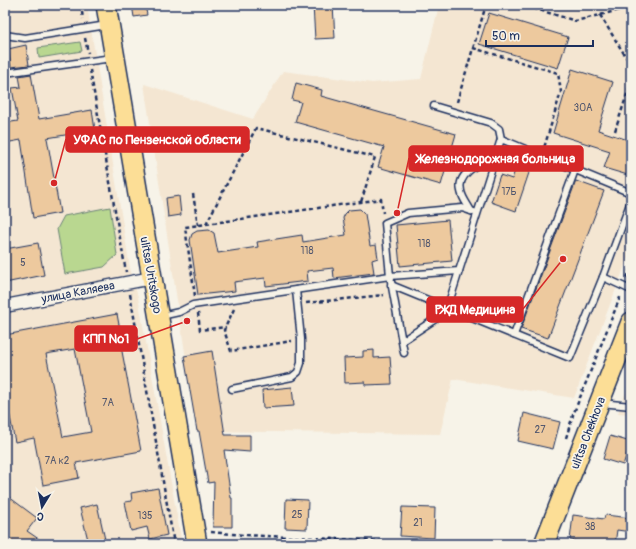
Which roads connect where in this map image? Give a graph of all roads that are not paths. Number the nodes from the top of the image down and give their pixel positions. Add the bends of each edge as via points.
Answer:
1 (106, 5) edge
2 (109, 25) junction
3 (5, 35) edge
4 (114, 58) junction
5 (5, 73) edge
6 (434, 106) dead end
7 (501, 139) junction
8 (496, 155) junction
9 (575, 170) junction
10 (631, 193) edge
11 (631, 201) edge
12 (474, 212) junction
13 (459, 271) junction
14 (390, 276) junction
15 (603, 277) junction
16 (152, 278) junction
17 (391, 285) junction
18 (296, 290) junction
19 (631, 290) edge
20 (5, 306) edge
21 (447, 308) junction
22 (158, 317) junction
23 (631, 322) edge
24 (514, 335) junction
25 (402, 341) junction
26 (404, 353) dead end
27 (232, 389) dead end
28 (599, 403) junction
29 (631, 406) edge
30 (203, 536) edge
31 (544, 544) edge

1 - 2 main road, ulitsa Uritskogo
2 - 3 lane via 25,38
2 - 4 main road, ulitsa Uritskogo
4 - 5 lane
4 - 16 main road, ulitsa Uritskogo
6 - 7 lane via 491,123 499,129
7 - 8 lane
7 - 9 lane
8 - 12 lane
8 - 12 lane via 462,178 461,191
9 - 10 lane
9 - 24 lane
11 - 15 lane
12 - 13 lane
12 - 14 lane via 462,208 408,213 385,223
13 - 14 lane
13 - 21 lane
14 - 17 lane
14 - 18 lane
15 - 19 lane
15 - 24 lane via 570,358
16 - 20 street, улица Каляева
16 - 22 main road, ulitsa Uritskogo
17 - 21 lane
17 - 25 lane
18 - 22 lane via 197,305
18 - 27 lane via 301,363 298,372 292,377
21 - 24 lane
21 - 25 lane via 446,312
22 - 30 main road, ulitsa Uritskogo
23 - 28 main road, ulitsa Chekhova
25 - 26 lane
28 - 29 lane
28 - 31 main road, ulitsa Chekhova

